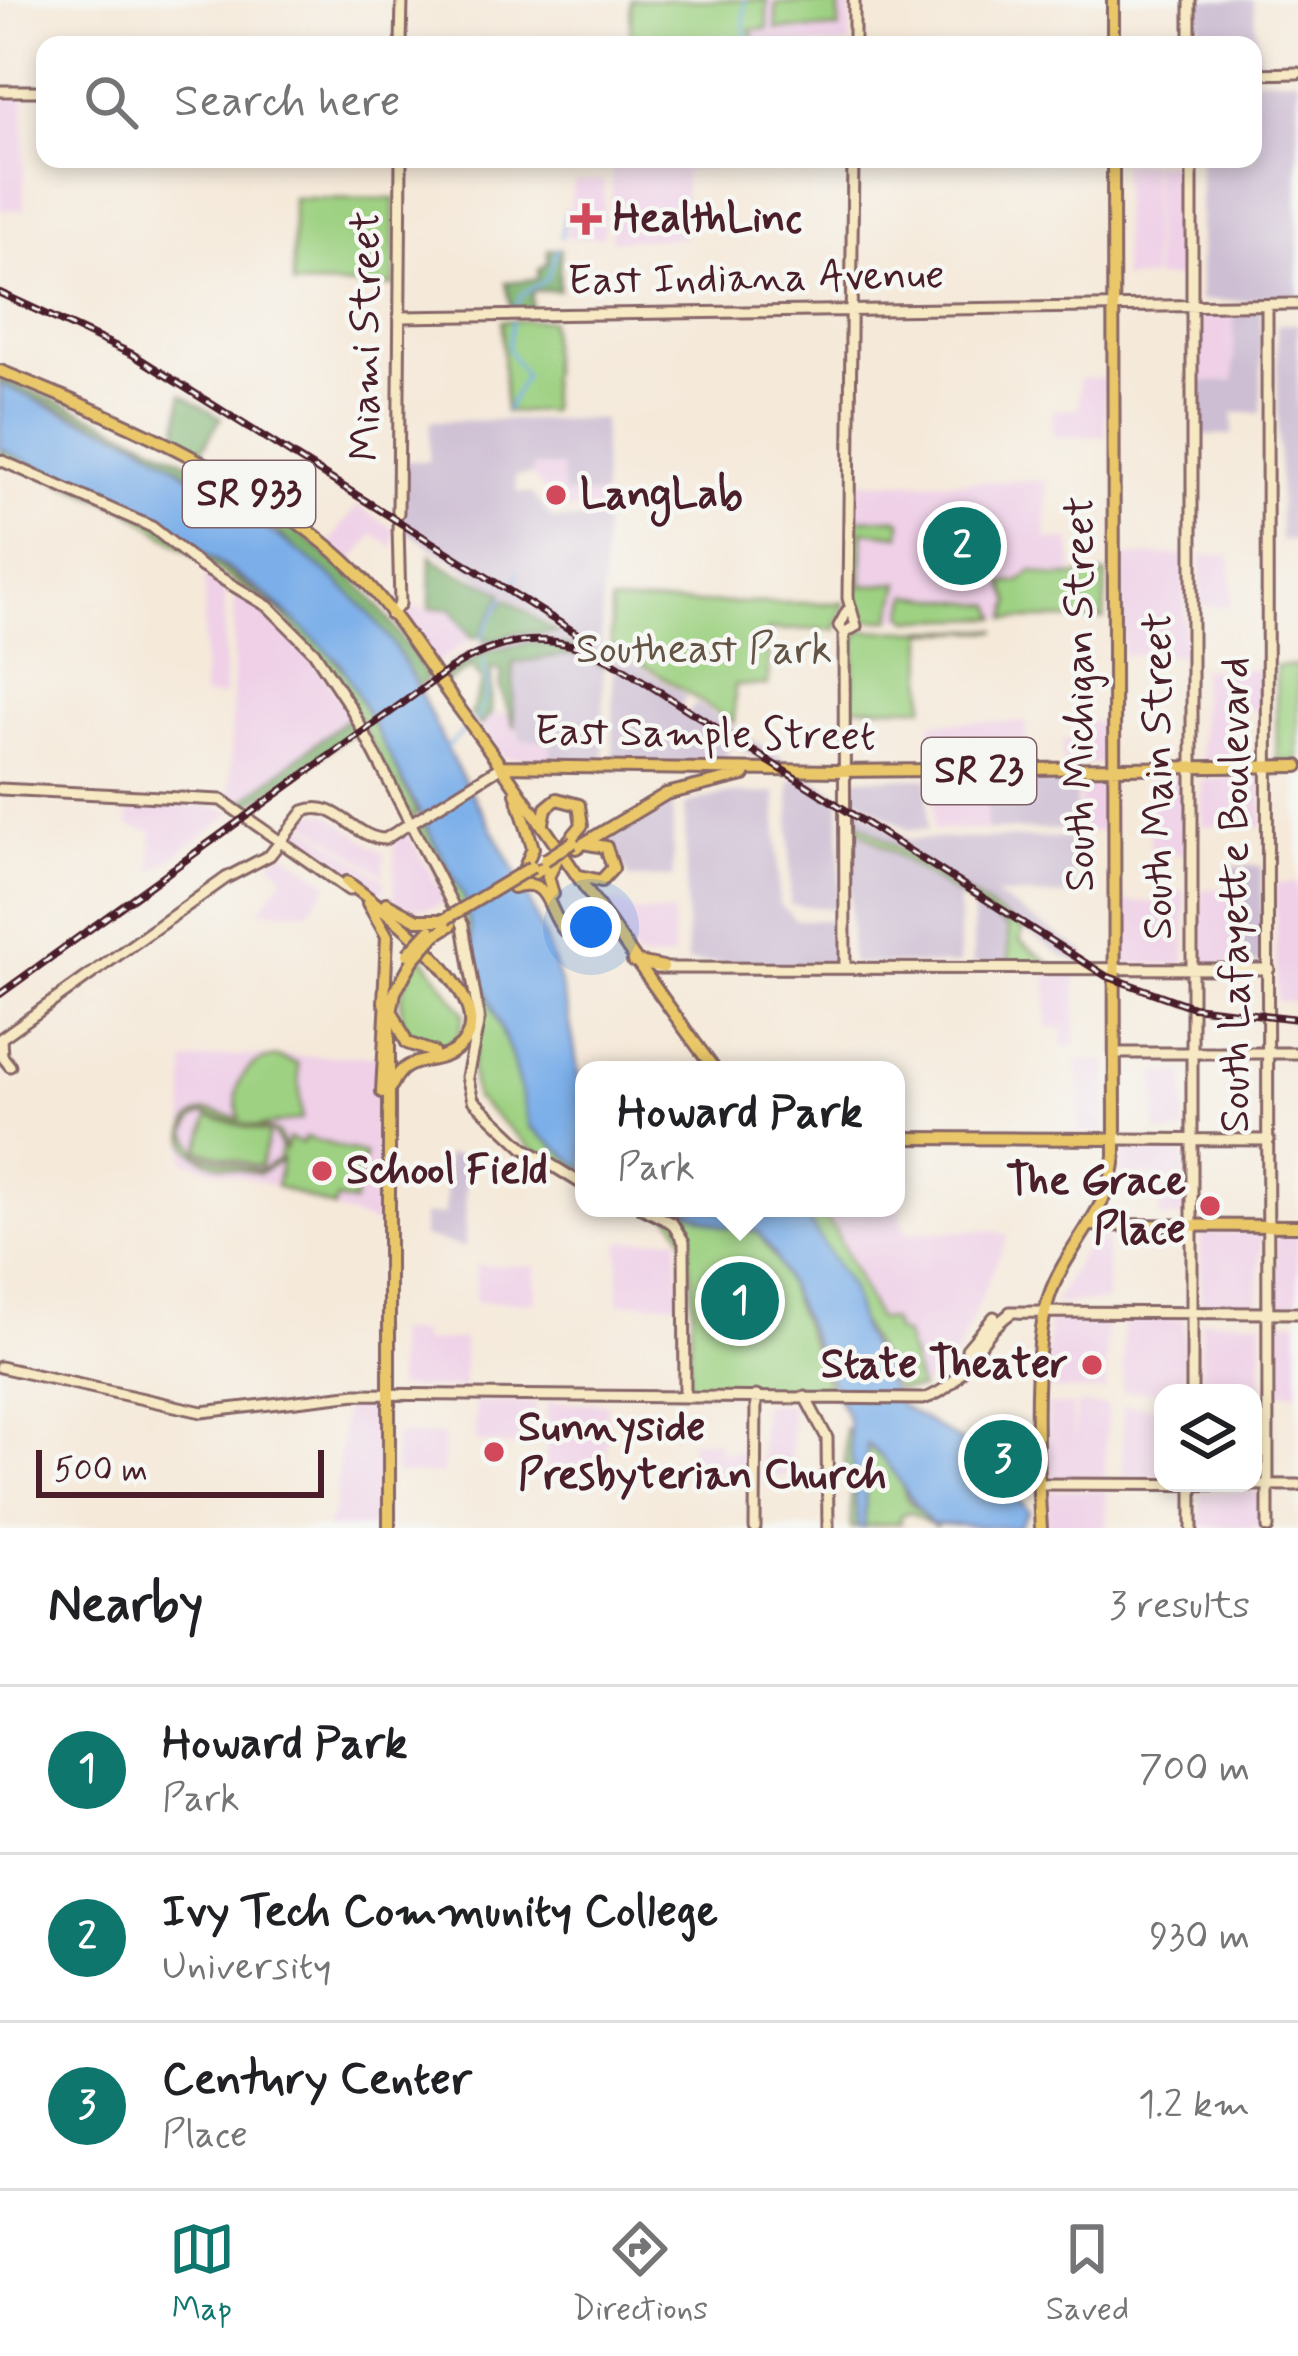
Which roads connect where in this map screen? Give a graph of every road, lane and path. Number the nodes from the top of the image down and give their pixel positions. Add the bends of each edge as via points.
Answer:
1 (402, 0) edge
2 (854, 0) edge
3 (1112, 0) edge
4 (1190, 0) edge
5 (401, 36) edge
6 (854, 36) edge
7 (1112, 36) edge
8 (1190, 36) edge
9 (1298, 73) edge
10 (1262, 74) edge
11 (0, 91) edge
12 (36, 91) edge
13 (401, 168) edge
14 (853, 168) edge
15 (1113, 168) edge
16 (1192, 168) edge
17 (1298, 304) edge
18 (1192, 305) junction
19 (1267, 305) junction
20 (1113, 307) junction
21 (851, 310) junction
22 (399, 317) junction
23 (0, 371) edge
24 (0, 460) edge
25 (398, 513) dead end
26 (398, 526) dead end
27 (398, 582) junction
28 (400, 604) junction
29 (388, 612) junction
30 (399, 627) junction
31 (499, 762) junction
32 (1298, 766) edge
33 (1269, 767) junction
34 (748, 769) junction
35 (840, 771) junction
36 (1115, 771) junction
37 (1192, 771) junction
38 (0, 792) edge
39 (516, 793) junction
40 (411, 822) junction
41 (543, 826) junction
42 (282, 839) junction
43 (562, 853) junction
44 (530, 870) junction
45 (574, 873) junction
46 (341, 879) junction
47 (513, 887) junction
48 (586, 901) junction
49 (368, 903) junction
50 (447, 921) junction
51 (604, 927) junction
52 (618, 941) junction
53 (410, 957) junction
54 (633, 961) junction
55 (659, 968) junction
56 (845, 968) junction
57 (1115, 969) junction
58 (1192, 969) junction
59 (1269, 969) junction
60 (642, 973) junction
61 (651, 986) junction
62 (395, 992) junction
63 (383, 1009) junction
64 (1, 1039) edge
65 (1115, 1053) junction
66 (1269, 1053) junction
67 (1298, 1053) edge
68 (1192, 1054) junction
69 (708, 1061) edge
70 (10, 1066) dead end
71 (388, 1098) junction
72 (905, 1138) edge
73 (1115, 1139) junction
74 (1193, 1139) junction
75 (1269, 1140) junction
76 (387, 1173) junction
77 (575, 1179) edge
78 (660, 1217) edge
79 (1091, 1225) junction
80 (1193, 1226) junction
81 (1269, 1226) junction
82 (1298, 1226) edge
83 (1046, 1310) junction
84 (1192, 1312) junction
85 (1269, 1313) junction
86 (1298, 1313) edge
87 (0, 1367) edge
88 (1192, 1384) edge
89 (389, 1394) junction
90 (685, 1396) junction
91 (756, 1396) junction
92 (809, 1396) junction
93 (1040, 1484) junction
94 (1154, 1484) edge
95 (1262, 1485) edge
96 (1268, 1485) junction
97 (1298, 1485) edge
98 (1192, 1492) edge
99 (389, 1528) edge
100 (755, 1528) edge
101 (828, 1528) edge
102 (1041, 1528) edge
103 (1192, 1528) edge
104 (1268, 1528) edge

1 - 5 street
2 - 6 street
3 - 7 main road
4 - 8 street
9 - 10 street
11 - 12 street
13 - 22 street, Miami Street
14 - 21 street
15 - 20 main road, South Michigan Street
16 - 18 street, South Main Street
17 - 19 street, East Indiana Avenue
18 - 19 street, East Indiana Avenue
18 - 20 street, East Indiana Avenue
18 - 37 street, South Main Street
19 - 33 street, South Lafayette Boulevard
20 - 21 street, East Indiana Avenue
20 - 36 main road, South Michigan Street
21 - 22 street, East Indiana Avenue
21 - 35 street via 848,618 856,626 847,633
22 - 25 street, Miami Street
23 - 29 main road, SR 933 via 157,437 286,518 357,573
24 - 40 street via 135,518 280,616 335,680
26 - 27 street
27 - 28 street
27 - 29 street
28 - 29 street
28 - 30 main road
29 - 30 main road, SR 933
30 - 31 main road, SR 933
31 - 34 main road, East Sample Street
31 - 39 main road, SR 933
31 - 40 street, East Sample Street
31 - 41 main road
32 - 33 main road, SR 23
33 - 37 main road, SR 23
33 - 59 street, South Lafayette Boulevard
34 - 35 main road, East Sample Street / SR 23
34 - 43 main road, SR 23 via 663,789
35 - 36 main road, East Sample Street / SR 23
35 - 43 main road, SR 23 via 694,784
35 - 56 street
36 - 37 main road, SR 23
36 - 57 main road, South Michigan Street
37 - 58 street, South Main Street
38 - 42 street via 225,801
39 - 44 main road via 533,848
39 - 48 main road, SR 933
40 - 42 street, East Sample Street via 373,838 316,807
40 - 77 street via 464,930 479,1019 467,1077 473,1100 524,1148
41 - 43 main road via 550,802 572,799 584,818
41 - 45 main road
42 - 46 street
42 - 64 street via 263,860 226,878
43 - 44 main road, SR 23
43 - 45 main road via 606,847 613,868 595,882
43 - 48 main road via 548,883 565,926 585,924
44 - 47 main road, SR 23, bridge
44 - 50 main road, SR 23, bridge
45 - 52 main road
46 - 49 street
46 - 50 main road via 417,920
46 - 71 main road via 414,935 470,1009 461,1045 407,1064
47 - 50 main road, SR 23, bridge
47 - 51 main road via 544,891 563,930
48 - 51 main road
49 - 62 main road via 414,942 460,999 460,1039 434,1052 407,1043 394,1020
49 - 63 main road via 387,936
50 - 53 main road, SR 23, bridge
51 - 52 main road
52 - 54 main road
53 - 62 main road, SR 23
53 - 63 main road, SR 23
54 - 55 main road
54 - 60 main road
55 - 56 street
55 - 60 street
55 - 61 main road
56 - 57 street
57 - 58 street
57 - 65 main road, South Michigan Street
58 - 59 street
58 - 68 street, South Main Street
59 - 66 street, South Lafayette Boulevard
60 - 61 main road
61 - 69 main road
62 - 71 main road, SR 23
63 - 76 main road, SR 23
64 - 70 street
65 - 68 street
65 - 73 main road, South Michigan Street
66 - 67 street
66 - 68 street
66 - 75 street, South Lafayette Boulevard
68 - 74 street, South Main Street
71 - 76 main road, SR 23
72 - 73 main road
73 - 74 street
73 - 79 main road, South Michigan Street via 1110,1186
74 - 75 street
74 - 80 street, South Main Street
75 - 81 street, South Lafayette Boulevard
76 - 89 main road, SR 23
78 - 90 street via 674,1224 686,1260
79 - 80 main road
79 - 83 main road, South Michigan Street
80 - 81 main road
80 - 84 street, South Main Street
81 - 82 main road
81 - 85 street, South Lafayette Boulevard
83 - 84 street
83 - 92 street via 1011,1312 981,1337 951,1386 929,1397
83 - 93 main road
84 - 85 street
84 - 88 street, South Main Street
85 - 86 street
85 - 96 street, South Lafayette Boulevard
87 - 89 street via 190,1412
89 - 90 street
89 - 99 main road, SR 23
90 - 91 street
91 - 92 street
91 - 100 street
92 - 101 street via 826,1434
93 - 94 street
93 - 102 main road
95 - 96 street
96 - 97 street
96 - 104 street, South Lafayette Boulevard
98 - 103 street

